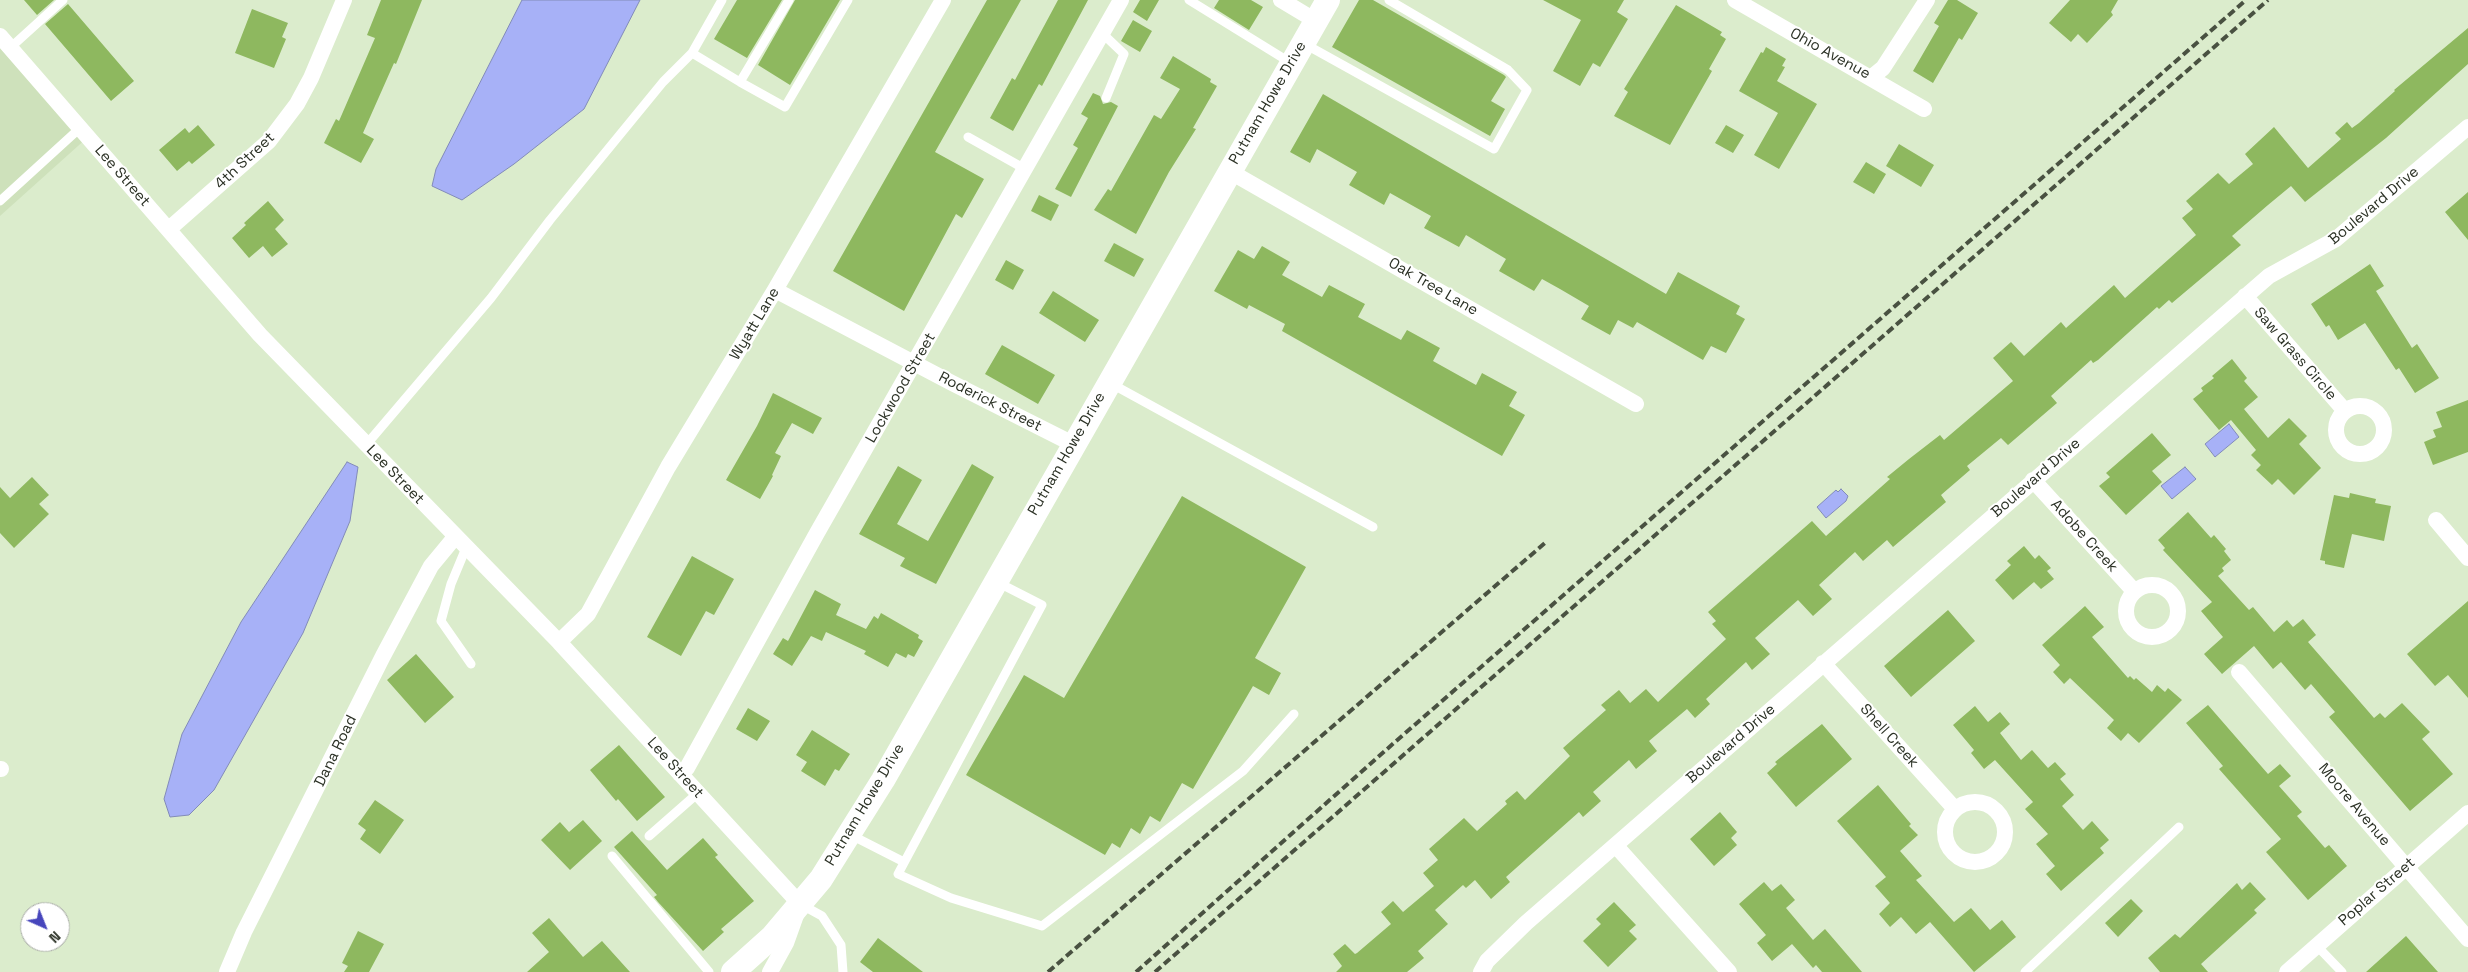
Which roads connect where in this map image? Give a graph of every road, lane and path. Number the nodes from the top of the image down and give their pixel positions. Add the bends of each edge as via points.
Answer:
1 (63, 0) edge
2 (344, 0) edge
3 (722, 0) edge
4 (789, 0) edge
5 (848, 0) edge
6 (943, 0) edge
7 (1120, 0) edge
8 (1189, 0) edge
9 (1281, 0) edge
10 (1328, 0) edge
11 (1389, 0) edge
12 (1735, 0) edge
13 (1927, 0) edge
14 (1316, 21) junction
15 (1102, 32) junction
16 (5, 42) edge
17 (1303, 43) junction
18 (692, 53) junction
19 (1291, 64) junction
20 (1872, 77) junction
21 (740, 82) junction
22 (1106, 98) dead end
23 (1924, 109) dead end
24 (2468, 126) edge
25 (80, 128) junction
26 (968, 137) dead end
27 (1025, 169) junction
28 (1229, 171) junction
29 (0, 201) edge
30 (168, 229) junction
31 (775, 290) junction
32 (2245, 296) junction
33 (915, 364) junction
34 (1108, 382) junction
35 (1636, 404) dead end
36 (2345, 411) dead end
37 (1073, 444) junction
38 (366, 445) junction
39 (2034, 480) junction
40 (2436, 520) dead end
41 (1373, 527) dead end
42 (460, 542) junction
43 (2468, 558) edge
44 (995, 581) junction
45 (2134, 591) dead end
46 (559, 642) junction
47 (1823, 663) junction
48 (471, 664) dead end
49 (2239, 672) dead end
50 (1294, 714) dead end
51 (680, 774) junction
52 (698, 793) junction
53 (1955, 809) dead end
54 (2468, 813) edge
55 (2179, 827) dead end
56 (849, 834) junction
57 (650, 836) dead end
58 (1616, 846) junction
59 (612, 856) dead end
60 (904, 862) junction
61 (2407, 867) junction
62 (800, 904) junction
63 (2468, 938) edge
64 (2316, 945) junction
65 (227, 972) edge
66 (709, 972) edge
67 (732, 972) edge
68 (770, 972) edge
69 (843, 972) edge
70 (1481, 972) edge
71 (1729, 972) edge
72 (2025, 972) edge
73 (2287, 972) edge
74 (2342, 972) edge

1 - 16 lane
2 - 30 street, 4th Street via 311,78 297,104 269,141
3 - 18 lane
4 - 21 lane
5 - 21 lane via 785,107
6 - 31 street, Wyatt Lane
7 - 15 street, Lockwood Street
8 - 19 lane
9 - 14 street
10 - 14 street, Putnam Howe Drive
11 - 17 lane via 1508,70 1528,90 1494,148
12 - 20 street, Ohio Avenue
13 - 20 street via 1883,68
14 - 17 street, Putnam Howe Drive
15 - 22 lane via 1124,54
15 - 27 street, Lockwood Street
16 - 25 street, Lee Street
17 - 19 street, Putnam Howe Drive
18 - 21 lane
18 - 38 lane via 663,82 491,298
19 - 28 street, Putnam Howe Drive
20 - 23 street, Ohio Avenue
24 - 32 street, Boulevard Drive via 2343,234 2269,276
25 - 29 lane
25 - 30 street, Lee Street
26 - 27 lane
27 - 33 street, Lockwood Street
28 - 34 street, Putnam Howe Drive
28 - 35 street, Oak Tree Lane
30 - 38 street, Lee Street via 260,335
31 - 33 street, Roderick Street
31 - 46 street, Wyatt Lane via 668,467 588,614
32 - 36 street, Saw Grass Circle
32 - 39 street, Boulevard Drive
33 - 37 street, Roderick Street
33 - 51 street, Lockwood Street via 687,768
34 - 37 street, Putnam Howe Drive
34 - 41 lane
37 - 44 street, Putnam Howe Drive
38 - 42 street, Lee Street
39 - 45 street, Adobe Creek
39 - 47 street, Boulevard Drive
40 - 43 street
42 - 46 street, Lee Street
42 - 48 lane via 441,621
42 - 65 street, Dana Road via 431,566 244,932
44 - 56 street, Putnam Howe Drive
44 - 60 lane via 1042,605
46 - 51 street, Lee Street
47 - 53 street, Shell Creek
47 - 58 street, Boulevard Drive
49 - 61 street, Moore Avenue
50 - 60 lane via 1243,771 1042,926 951,898 898,874
51 - 52 street, Lee Street
52 - 57 lane
52 - 62 street, Lee Street
54 - 61 street, Poplar Street
55 - 72 lane
56 - 60 lane
56 - 62 street, Putnam Howe Drive via 821,879
58 - 70 street, Boulevard Drive via 1526,924 1487,961
58 - 71 street
59 - 66 lane
61 - 63 street, Moore Avenue
61 - 64 street, Poplar Street
62 - 67 street, Putnam Howe Drive via 772,937
62 - 68 street via 786,943
62 - 69 lane via 822,916 841,945
64 - 73 street, Poplar Street
64 - 74 lane

